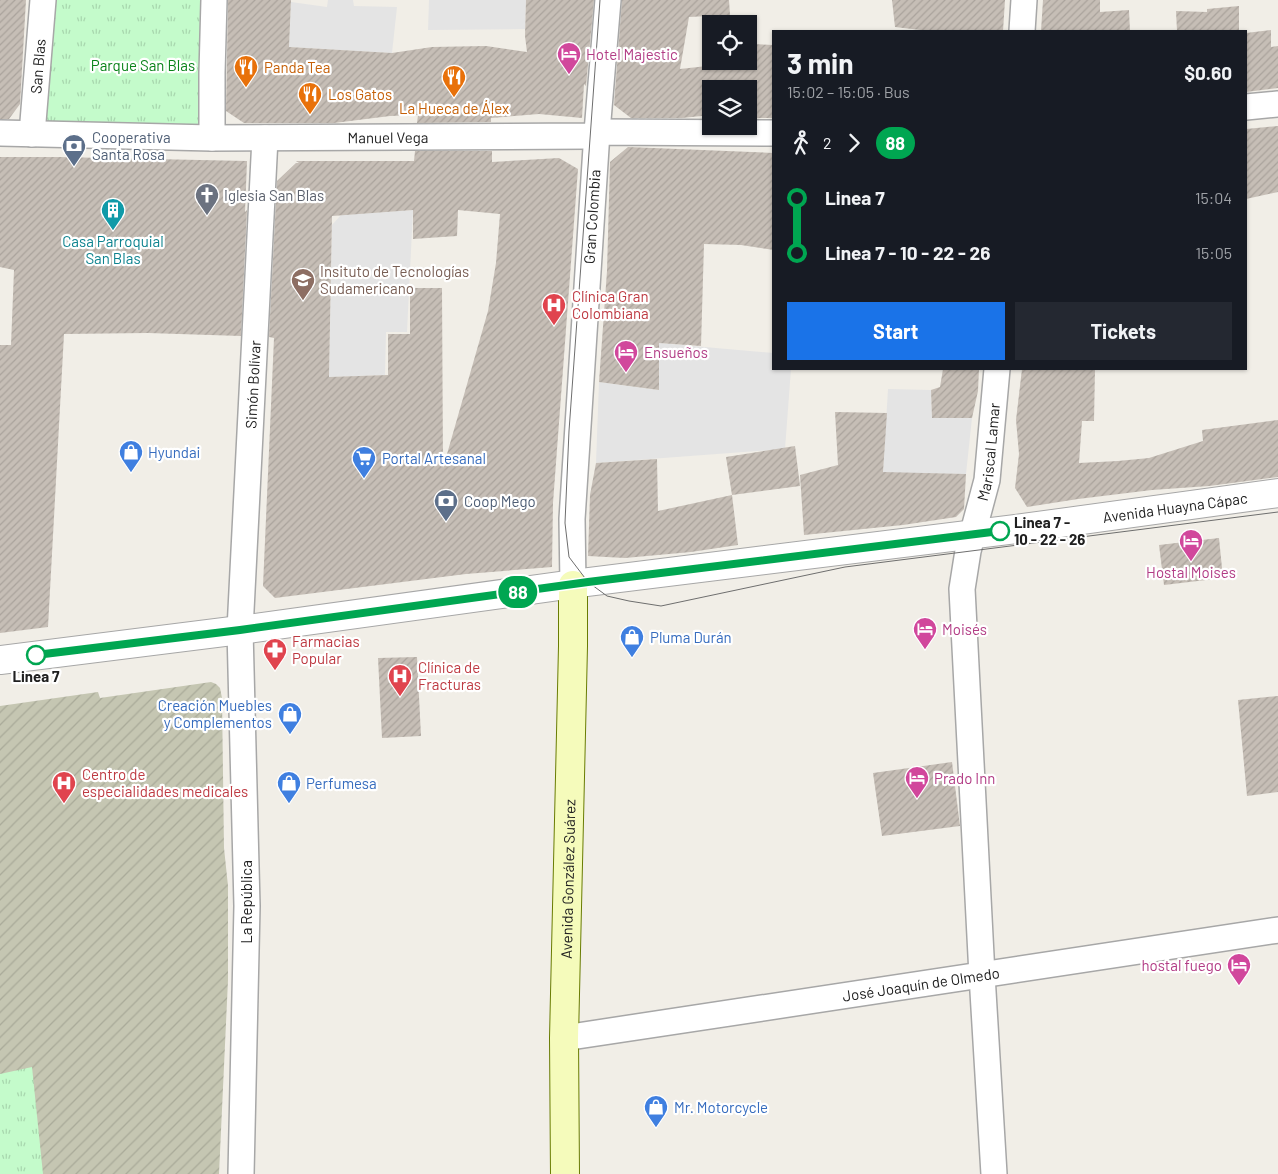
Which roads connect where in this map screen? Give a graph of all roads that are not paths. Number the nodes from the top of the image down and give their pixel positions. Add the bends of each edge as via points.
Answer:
1 (42, 0) edge
2 (214, 0) edge
3 (608, 0) edge
4 (1024, 0) edge
5 (1022, 30) edge
6 (1278, 104) edge
7 (1247, 107) edge
8 (598, 132) junction
9 (0, 133) edge
10 (772, 133) edge
11 (32, 134) junction
12 (212, 138) junction
13 (265, 138) junction
14 (996, 370) edge
15 (1278, 493) edge
16 (974, 534) junction
17 (573, 585) junction
18 (240, 630) junction
19 (0, 660) edge
20 (1278, 930) edge
21 (982, 975) junction
22 (564, 1038) junction
23 (241, 1174) edge
24 (565, 1174) edge
25 (994, 1174) edge

1 - 11 street, San Blas
2 - 12 street
3 - 8 street, Gran Colombia
4 - 5 street
6 - 7 street
8 - 10 street, Manuel Vega
8 - 13 street, Manuel Vega via 589,136
8 - 17 street, Gran Colombia via 572,519
9 - 11 street, Manuel Vega
11 - 12 street, Manuel Vega
12 - 13 street, Manuel Vega
13 - 18 street, Simón Bolívar
14 - 16 street, Mariscal Lamar via 987,480
15 - 16 street, Avenida Huayna Cápac
16 - 17 street, Avenida Huayna Cápac
16 - 21 street, Mariscal Lamar via 962,589
17 - 18 street, Avenida Huayna Cápac
17 - 22 main road, Avenida González Suárez
18 - 19 street, Avenida Huayna Cápac
18 - 23 street, La República via 247,906
20 - 21 street, José Joaquín de Olmedo
21 - 22 street, José Joaquín de Olmedo
21 - 25 street, Mariscal Lamar
22 - 24 main road, Avenida González Suárez

